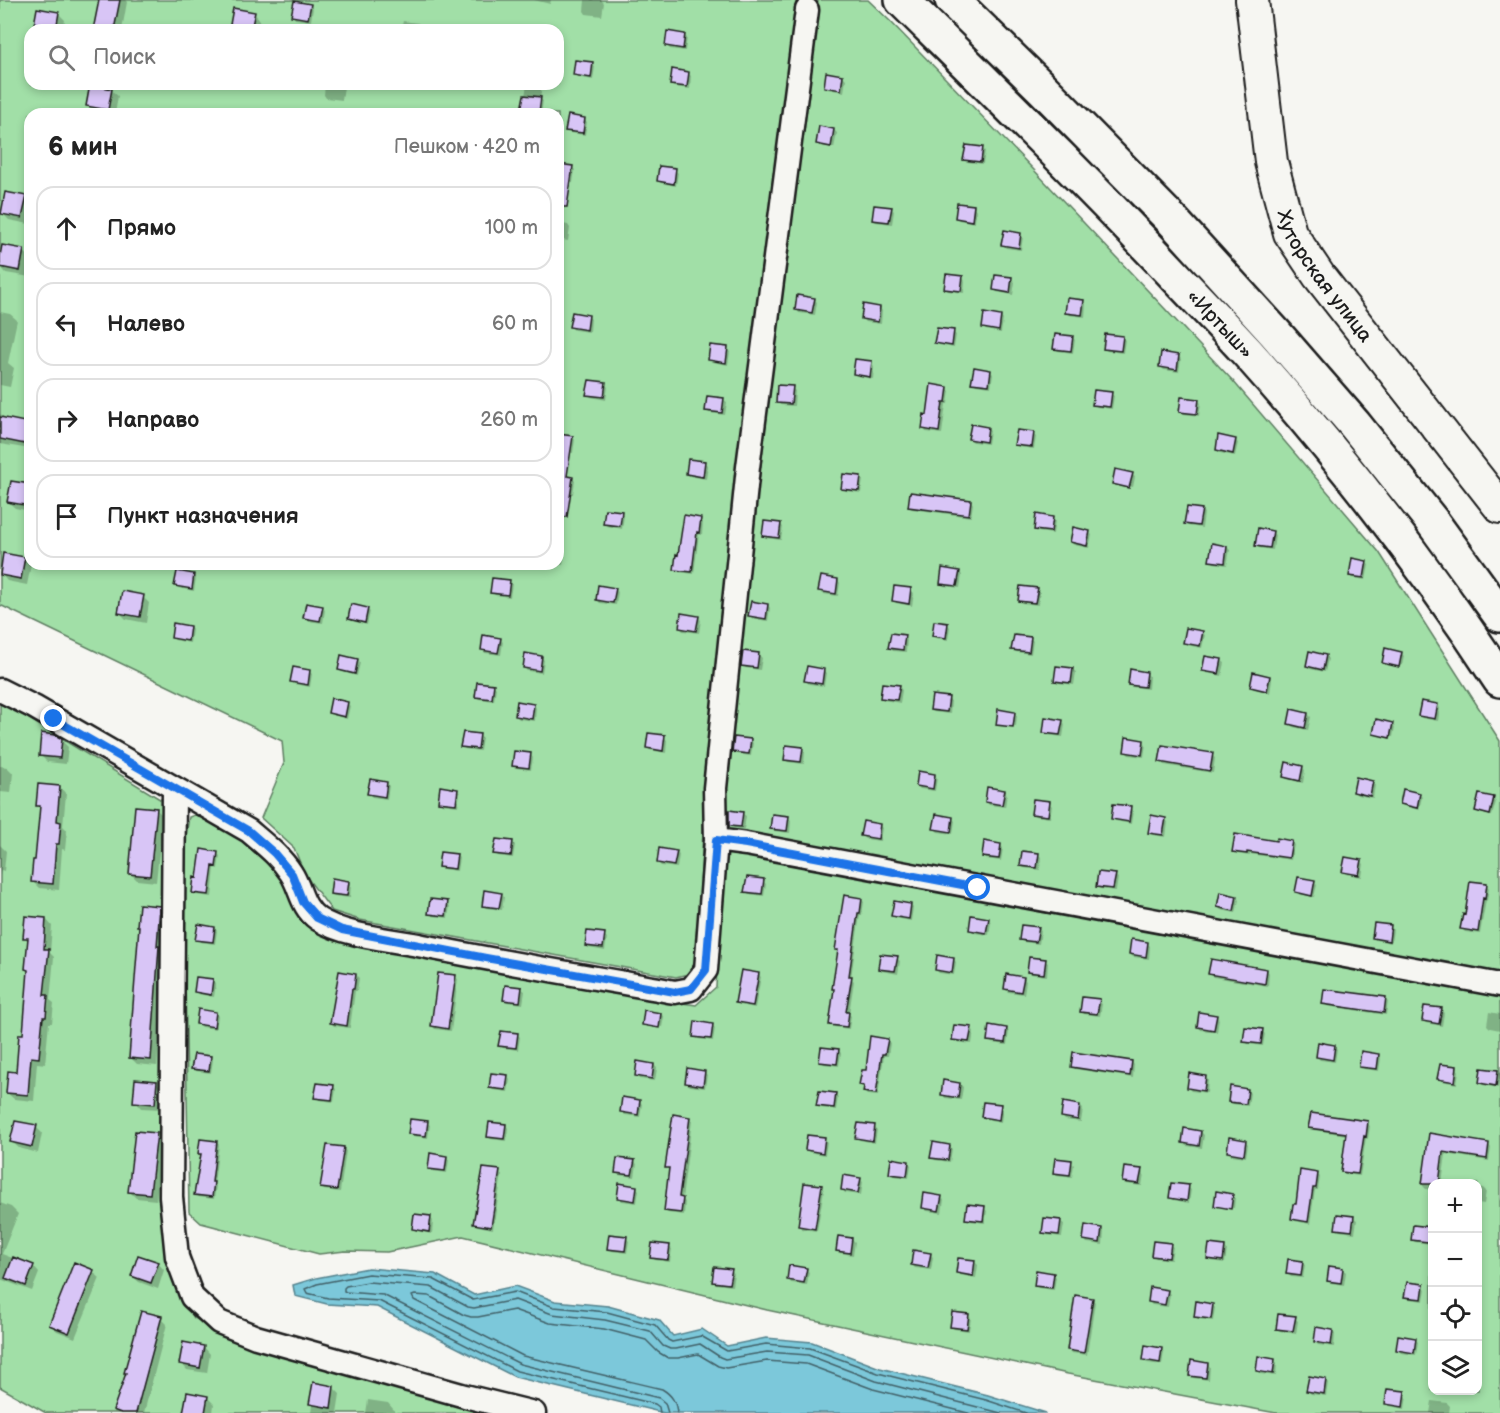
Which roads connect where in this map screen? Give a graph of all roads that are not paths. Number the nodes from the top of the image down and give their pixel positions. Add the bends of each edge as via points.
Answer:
1 (902, 0) edge
2 (952, 0) edge
3 (1252, 0) edge
4 (807, 10) dead end
5 (1500, 507) edge
6 (1500, 615) edge
7 (1500, 680) edge
8 (0, 690) edge
9 (174, 789) junction
10 (716, 840) junction
11 (1500, 986) edge
12 (534, 1413) edge

1 - 7 highway, «Иртыш» via 1247,352 1402,541
2 - 6 highway, «Иртыш» via 1172,220 1275,333 1431,520
3 - 5 street, Хуторская улица via 1271,162 1290,233 1319,276
4 - 10 street via 747,478 715,788
8 - 9 street
9 - 10 street via 249,831 292,874 303,902 317,918 342,930 675,992 691,989 706,970
9 - 12 street via 171,1197 177,1257 192,1297 219,1322 256,1337
10 - 11 street

